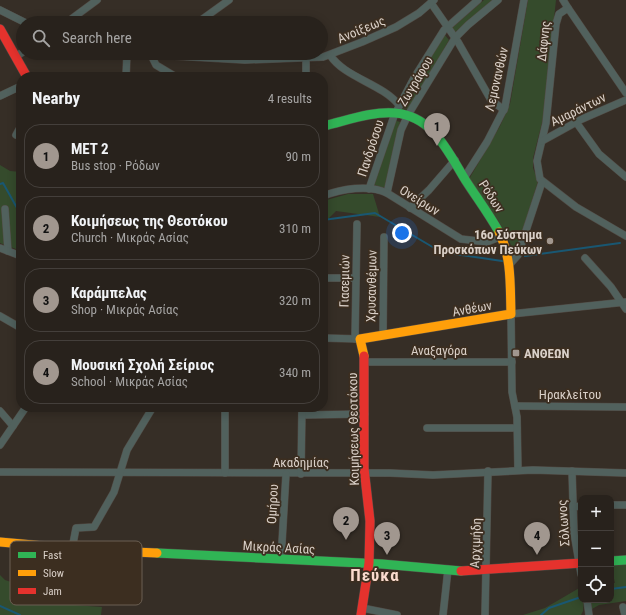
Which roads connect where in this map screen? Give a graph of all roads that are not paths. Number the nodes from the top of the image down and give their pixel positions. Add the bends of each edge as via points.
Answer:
1 (97, 0) edge
2 (229, 0) edge
3 (478, 0) edge
4 (498, 0) edge
5 (524, 0) edge
6 (563, 0) edge
7 (433, 2) edge
8 (568, 8) junction
9 (0, 10) edge
10 (75, 16) edge
11 (207, 16) edge
12 (16, 18) edge
13 (447, 26) junction
14 (0, 29) edge
15 (455, 38) junction
16 (16, 50) edge
17 (330, 55) joint
18 (21, 60) edge
19 (127, 60) edge
20 (153, 60) edge
21 (306, 60) edge
22 (25, 72) edge
23 (126, 72) edge
24 (168, 72) edge
25 (306, 72) edge
26 (16, 88) edge
27 (626, 93) edge
28 (0, 96) edge
29 (626, 100) edge
30 (397, 109) junction
31 (504, 110) junction
32 (408, 115) junction
33 (576, 122) junction
34 (328, 125) edge
35 (542, 141) junction
36 (455, 160) junction
37 (626, 177) edge
38 (464, 178) junction
39 (542, 182) junction
40 (369, 189) junction
41 (387, 194) junction
42 (328, 195) edge
43 (410, 208) junction
44 (5, 209) dead end
45 (357, 224) dead end
46 (384, 236) dead end
47 (502, 236) junction
48 (626, 236) edge
49 (0, 248) edge
50 (8, 251) junction
51 (16, 254) edge
52 (585, 258) dead end
53 (510, 264) junction
54 (328, 278) edge
55 (356, 278) junction
56 (624, 302) edge
57 (626, 309) edge
58 (511, 314) junction
59 (0, 316) edge
60 (16, 325) edge
61 (383, 335) junction
62 (328, 338) edge
63 (358, 339) junction
64 (365, 362) junction
65 (512, 362) junction
66 (515, 406) junction
67 (626, 406) edge
68 (0, 411) edge
69 (23, 412) edge
70 (150, 412) edge
71 (225, 412) edge
72 (302, 412) edge
73 (323, 412) edge
74 (365, 414) junction
75 (13, 426) junction
76 (427, 428) dead end
77 (517, 428) junction
78 (0, 445) edge
79 (518, 470) junction
80 (488, 471) junction
81 (572, 471) junction
82 (0, 472) edge
83 (120, 472) junction
84 (225, 473) junction
85 (626, 473) edge
86 (286, 474) junction
87 (301, 474) junction
88 (365, 474) junction
89 (614, 505) edge
90 (626, 505) edge
91 (578, 506) edge
92 (573, 507) junction
93 (74, 541) edge
94 (0, 542) edge
95 (10, 543) edge
96 (578, 547) edge
97 (142, 553) edge
98 (281, 560) junction
99 (626, 560) edge
100 (614, 561) edge
101 (368, 563) junction
102 (578, 563) edge
103 (448, 570) junction
104 (486, 571) junction
105 (587, 603) edge
106 (623, 607) dead end
107 (362, 611) edge
108 (397, 615) edge
109 (443, 615) edge
110 (485, 615) edge
111 (589, 615) edge
112 (624, 615) edge

1 - 10 street
2 - 11 street
3 - 13 street, Πανδρόσου
4 - 15 street, Ζωγράφου
5 - 31 street, Λεμονανθών
6 - 8 street
7 - 13 street
7 - 17 street, Ανοίξεως via 396,27
8 - 27 street
8 - 35 street, Δάφνης via 559,14 556,24
9 - 12 street
13 - 15 street
13 - 30 street, Πανδρόσου
14 - 16 street
15 - 31 street via 491,100
15 - 32 street, Ζωγράφου
17 - 30 street via 338,64 386,93
18 - 22 street
19 - 23 street
20 - 24 street
21 - 25 street
26 - 28 street
29 - 33 street, Αμαράντων
30 - 32 street, Ρόδων
30 - 34 street, Ρόδων
30 - 40 street, Πανδρόσου
31 - 38 street, Λεμονανθών
32 - 36 street, Ρόδων via 436,133
32 - 41 street, Ζωγράφου via 400,133
33 - 35 street, Αμαράντων
33 - 37 street via 597,151
35 - 39 street, Δάφνης via 537,161 537,170
36 - 38 street, Ρόδων
36 - 43 street
38 - 47 street, Ρόδων
39 - 48 street via 580,210
39 - 53 street via 518,255
40 - 41 street, Ονείρων
40 - 42 street, Ονείρων via 347,189
41 - 43 street, Ονείρων
43 - 47 street, Ονείρων via 461,239 487,242
44 - 50 street
45 - 55 street, Γιασεμιών
46 - 61 street, Χρυσανθέμων
47 - 53 street, Ρόδων
49 - 50 street
50 - 51 street
52 - 56 street
53 - 58 street, Ρόδων
54 - 55 street
55 - 63 street, Γιασεμιών
56 - 57 street
56 - 58 street, Ανθέων
58 - 61 street, Ανθέων
58 - 65 street, Ρόδων
59 - 60 street
61 - 63 street, Ανθέων
62 - 63 street, Ανθέων
63 - 64 street, Κοιμήσεως Θεοτόκου
64 - 65 street, Αναξαγόρα
64 - 74 street, Κοιμήσεως Θεοτόκου
65 - 66 street, Ρόδων via 512,392
66 - 67 street, Ηρακλείτου
66 - 77 street, Ρόδων
68 - 75 street
69 - 75 street
70 - 83 street via 126,452
71 - 84 street
72 - 87 street
73 - 74 street
74 - 88 street, Κοιμήσεως Θεοτόκου
75 - 78 street
76 - 77 street
77 - 79 street, Ρόδων
79 - 80 street, Ακαδημίας
79 - 81 street, Ακαδημίας
80 - 88 street, Ακαδημίας via 442,475
80 - 104 street, Αρχιμήδη
81 - 85 street, Ακαδημίας
81 - 92 street, Σόλωνος
82 - 83 street, Ακαδημίας
83 - 84 street, Ακαδημίας
83 - 93 street via 114,492 94,527 76,528
84 - 86 street, Ακαδημίας
86 - 87 street, Ακαδημίας
86 - 98 street, Ομήρου
87 - 88 street, Ακαδημίας
88 - 101 street, Κοιμήσεως Θεοτόκου via 370,510
89 - 90 street
91 - 92 street
92 - 96 street, Σόλωνος
94 - 95 street, Μικράς Ασίας
97 - 98 street, Μικράς Ασίας
98 - 101 street, Μικράς Ασίας
99 - 100 street
101 - 103 street, Μικράς Ασίας
101 - 107 street, Κοιμήσεως Θεοτόκου
102 - 104 street, Μικράς Ασίας
103 - 104 street, Μικράς Ασίας
103 - 109 street
104 - 110 street, Αρχιμήδη
105 - 111 street
106 - 112 street
107 - 108 street

